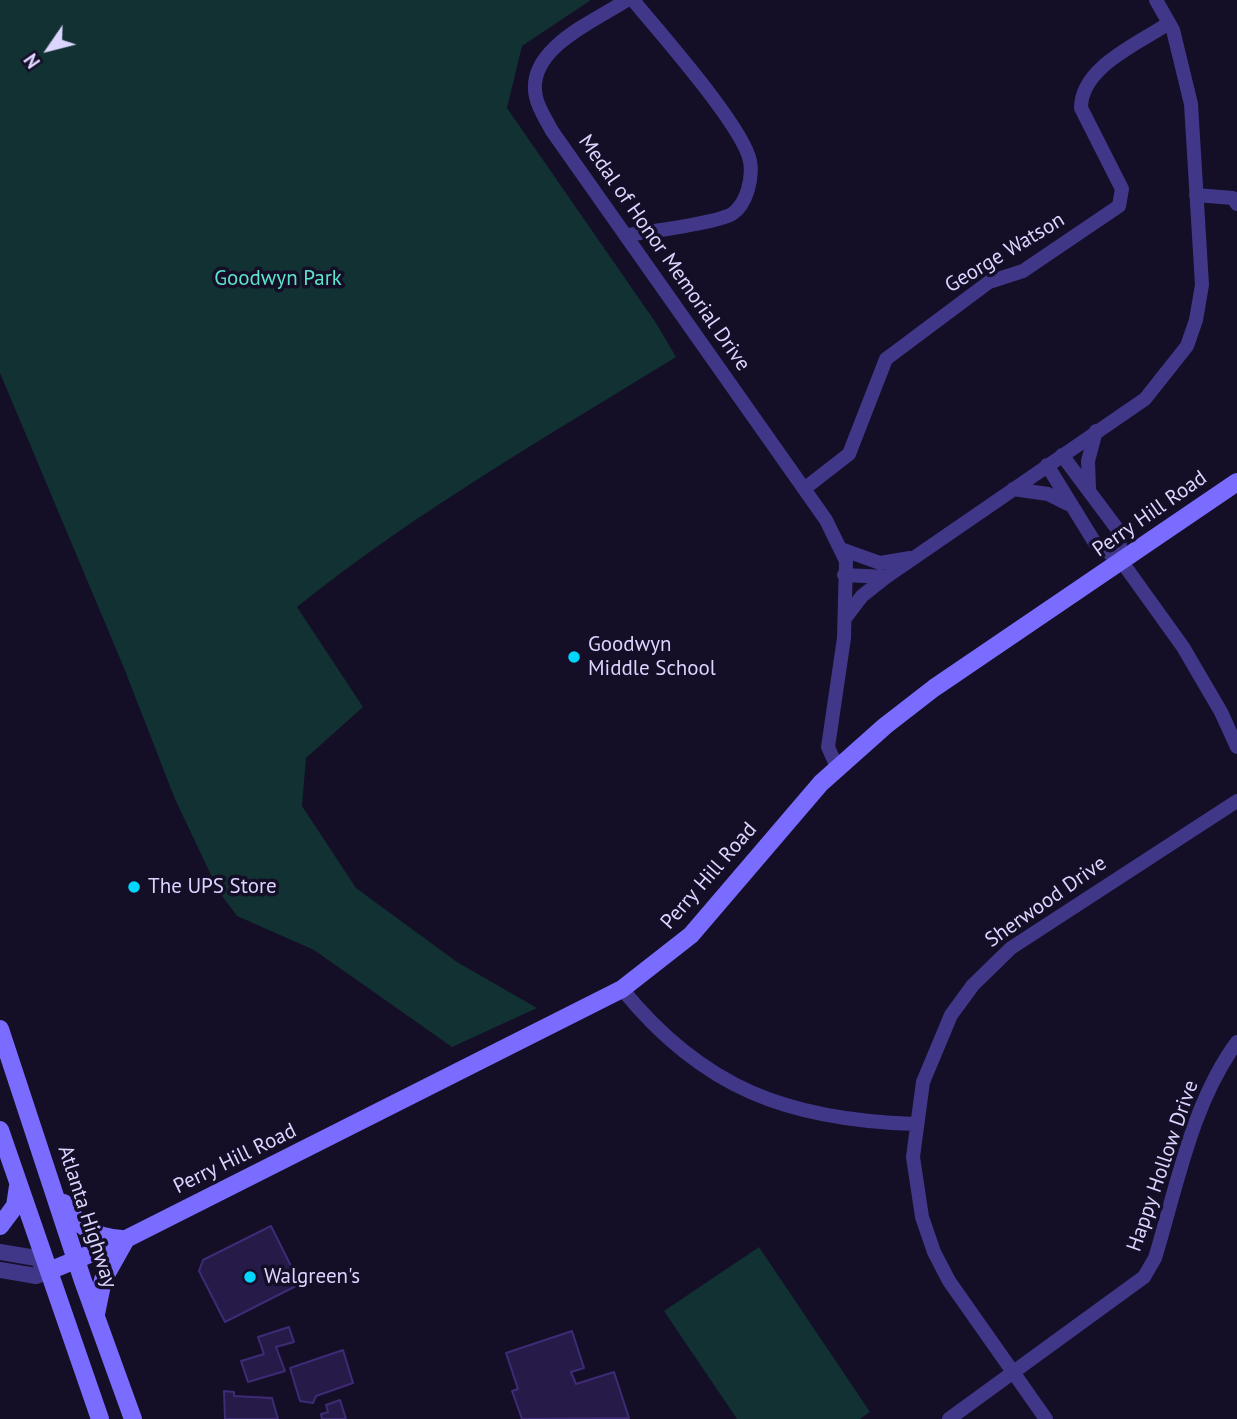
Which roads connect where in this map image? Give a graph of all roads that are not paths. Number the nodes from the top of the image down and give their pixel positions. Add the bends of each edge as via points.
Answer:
1 (627, 0) edge
2 (633, 0) edge
3 (1156, 0) edge
4 (1169, 23) junction
5 (1196, 195) junction
6 (1237, 204) edge
7 (626, 235) junction
8 (1096, 431) junction
9 (1062, 455) junction
10 (1048, 465) junction
11 (1237, 482) edge
12 (804, 489) junction
13 (1013, 489) junction
14 (1089, 490) junction
15 (1070, 505) junction
16 (841, 549) junction
17 (914, 557) junction
18 (1122, 562) junction
19 (844, 575) junction
20 (886, 577) junction
21 (845, 618) junction
22 (1237, 747) edge
23 (837, 767) junction
24 (1237, 801) edge
25 (622, 989) junction
26 (0, 1029) edge
27 (1237, 1042) edge
28 (915, 1124) junction
29 (0, 1130) edge
30 (50, 1179) junction
31 (18, 1182) junction
32 (0, 1226) edge
33 (126, 1239) junction
34 (0, 1252) edge
35 (76, 1260) junction
36 (0, 1270) edge
37 (49, 1271) junction
38 (96, 1317) junction
39 (1013, 1372) junction
40 (100, 1419) edge
41 (133, 1419) edge
42 (948, 1419) edge
43 (1046, 1419) edge

1 - 7 street, Medal of Honor Memorial Drive via 553,47 537,70 535,96 552,131
2 - 7 street via 739,134 750,161 745,199 734,213 719,220
3 - 4 street
4 - 5 street via 1191,104
4 - 12 street, George Watson via 1092,75 1081,95 1081,108 1122,189 1119,206 1023,271 989,282 886,359 849,454
5 - 6 street via 1233,198
5 - 8 street via 1202,285 1186,346 1145,399
7 - 12 street, Medal of Honor Memorial Drive
8 - 9 street
8 - 14 street via 1088,461
9 - 10 street
9 - 14 street
10 - 13 street
10 - 15 street
11 - 18 main road, Perry Hill Road
12 - 16 street, Medal of Honor Memorial Drive
13 - 15 street via 1048,494
13 - 17 street
14 - 18 street via 1118,530
15 - 18 street via 1095,544
16 - 17 street via 880,563
16 - 19 street, Medal of Honor Memorial Drive via 846,561
17 - 20 street
18 - 22 street via 1183,647
18 - 23 main road, Perry Hill Road via 934,688
19 - 20 street
19 - 21 street, Medal of Honor Memorial Drive
20 - 21 street
21 - 23 street, Medal of Honor Memorial Drive via 828,747
23 - 25 main road, Perry Hill Road via 691,935
24 - 28 street, Sherwood Drive via 1026,937 993,964 973,985 942,1033 923,1082
25 - 28 street via 650,1024 718,1077 798,1111
25 - 33 main road, Perry Hill Road
26 - 30 main road, Atlanta Highway
27 - 39 street, Happy Hollow Drive via 1198,1118 1151,1267 1144,1277
28 - 39 street, Sherwood Drive via 916,1186 934,1252
29 - 31 main road
30 - 33 main road via 86,1231 101,1238
30 - 35 main road, Atlanta Highway
31 - 32 main road via 15,1206
31 - 37 main road
33 - 35 main road, Perry Hill Road
33 - 38 main road via 103,1280
34 - 37 street via 36,1258
35 - 37 main road, Perry Hill Road
35 - 38 main road, Atlanta Highway
36 - 37 street via 36,1276
37 - 40 main road
38 - 41 main road, Atlanta Highway
39 - 42 street, Happy Hollow Drive
39 - 43 street, Sherwood Drive

